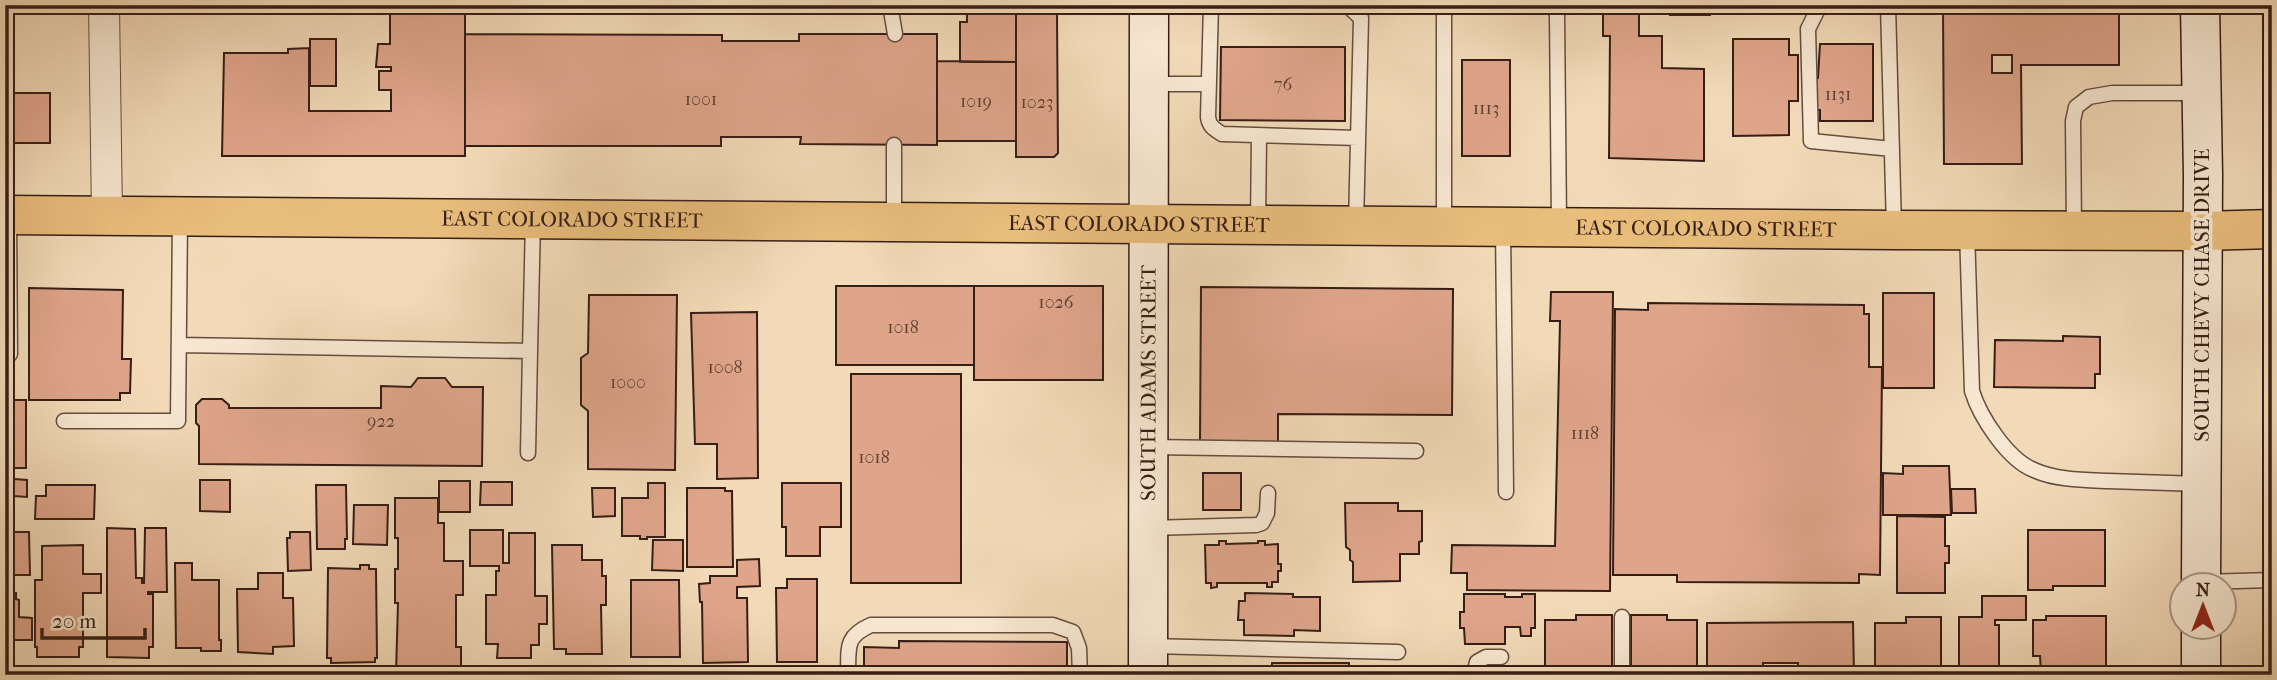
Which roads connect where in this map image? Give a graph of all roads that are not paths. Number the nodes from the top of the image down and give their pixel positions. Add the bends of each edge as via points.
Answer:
1 (104, 5) edge
2 (890, 5) edge
3 (1149, 5) edge
4 (1211, 5) edge
5 (1347, 5) edge
6 (1447, 5) edge
7 (1532, 5) edge
8 (1821, 5) edge
9 (1888, 5) edge
10 (2200, 5) edge
11 (895, 34) dead end
12 (1149, 84) junction
13 (1209, 84) junction
14 (2201, 93) junction
15 (1259, 135) junction
16 (1358, 138) junction
17 (894, 145) dead end
18 (1892, 149) junction
19 (7, 215) edge
20 (107, 216) junction
21 (180, 216) junction
22 (533, 219) junction
23 (894, 222) junction
24 (1148, 224) junction
25 (1258, 224) junction
26 (1356, 225) junction
27 (1444, 226) junction
28 (1503, 226) junction
29 (1559, 226) junction
30 (1967, 229) junction
31 (2272, 229) edge
32 (1894, 230) junction
33 (2074, 230) junction
34 (2202, 231) junction
35 (179, 345) junction
36 (530, 351) junction
37 (10, 354) dead end
38 (64, 421) dead end
39 (1148, 447) junction
40 (1416, 451) dead end
41 (528, 453) dead end
42 (2201, 484) junction
43 (1506, 492) dead end
44 (1268, 493) dead end
45 (1148, 528) junction
46 (2201, 572) edge
47 (2272, 580) edge
48 (2238, 582) edge
49 (1622, 617) dead end
50 (2201, 642) edge
51 (1398, 652) dead end
52 (1501, 657) dead end
53 (1148, 660) edge
54 (848, 675) edge
55 (1080, 675) edge
56 (1474, 675) edge
57 (1622, 675) edge
58 (2201, 675) edge

1 - 20 street
2 - 11 lane
3 - 12 street, SOUTH ADAMS STREET
4 - 13 lane
5 - 16 lane via 1361,18
6 - 27 lane
7 - 29 lane via 1551,6 1557,14
8 - 18 lane via 1808,29 1811,141
9 - 18 lane
10 - 14 street, SOUTH CHEVY CHASE DRIVE
12 - 13 lane
12 - 24 street, SOUTH ADAMS STREET
13 - 15 lane via 1209,124 1222,134
14 - 33 lane via 2112,93 2088,97 2076,107
14 - 34 street, SOUTH CHEVY CHASE DRIVE
15 - 16 lane
15 - 25 lane
16 - 26 lane
17 - 23 lane
18 - 32 lane
19 - 20 main road, EAST COLORADO STREET
19 - 37 lane
20 - 21 main road, EAST COLORADO STREET
21 - 22 main road, EAST COLORADO STREET
21 - 35 lane
22 - 23 main road, EAST COLORADO STREET
22 - 36 lane
23 - 24 main road, EAST COLORADO STREET
24 - 25 main road, EAST COLORADO STREET
24 - 39 street, SOUTH ADAMS STREET
25 - 26 main road, EAST COLORADO STREET
26 - 27 main road, EAST COLORADO STREET
27 - 28 main road, EAST COLORADO STREET
28 - 29 main road, EAST COLORADO STREET
28 - 43 lane
29 - 32 main road, EAST COLORADO STREET
30 - 32 main road, EAST COLORADO STREET
30 - 33 main road, EAST COLORADO STREET
30 - 42 lane via 1972,391 2009,451 2034,471 2075,480
31 - 34 main road, EAST COLORADO STREET
33 - 34 main road, EAST COLORADO STREET
34 - 42 street, SOUTH CHEVY CHASE DRIVE
35 - 36 lane
35 - 38 lane via 178,421
36 - 41 lane
39 - 40 lane
39 - 45 street, SOUTH ADAMS STREET
42 - 46 street, SOUTH CHEVY CHASE DRIVE
44 - 45 lane via 1267,513 1256,525
45 - 53 street, SOUTH ADAMS STREET
47 - 48 lane
49 - 57 lane
50 - 58 street
51 - 53 lane
52 - 56 lane via 1477,662
54 - 55 lane via 849,646 856,632 871,625 1053,625 1073,632

